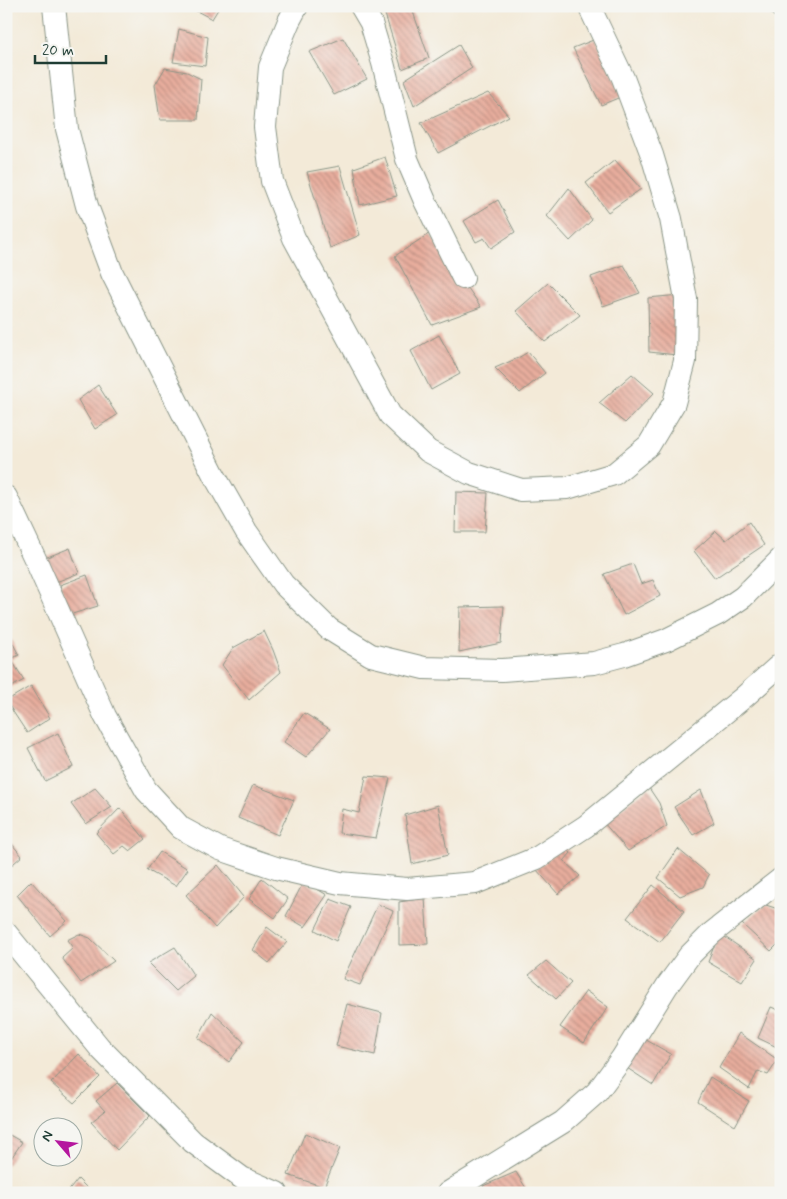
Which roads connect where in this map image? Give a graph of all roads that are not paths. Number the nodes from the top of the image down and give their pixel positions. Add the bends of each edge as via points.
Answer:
1 (54, 6) edge
2 (296, 6) edge
3 (362, 6) edge
4 (589, 6) edge
5 (463, 278) dead end
6 (6, 497) edge
7 (781, 559) edge
8 (781, 664) edge
9 (781, 879) edge
10 (6, 934) edge
11 (277, 1193) edge
12 (448, 1193) edge

1 - 7 street via 67,129 87,206 112,273 214,475 246,531 282,584 329,629 371,655 424,668 502,670 594,663 666,640 718,614 743,597
2 - 4 street via 270,67 265,127 272,181 294,238 390,414 428,452 469,473 522,490 567,488 614,474 649,445 674,403 685,361 686,299 671,218 623,78
3 - 5 street via 371,23 383,63 407,159
6 - 8 street via 105,716 146,790 181,828 220,849 276,868 340,883 407,889 475,883 537,858 586,826
9 - 12 street via 712,932 689,956 597,1092 563,1122
10 - 11 street via 100,1048 192,1142 242,1178

